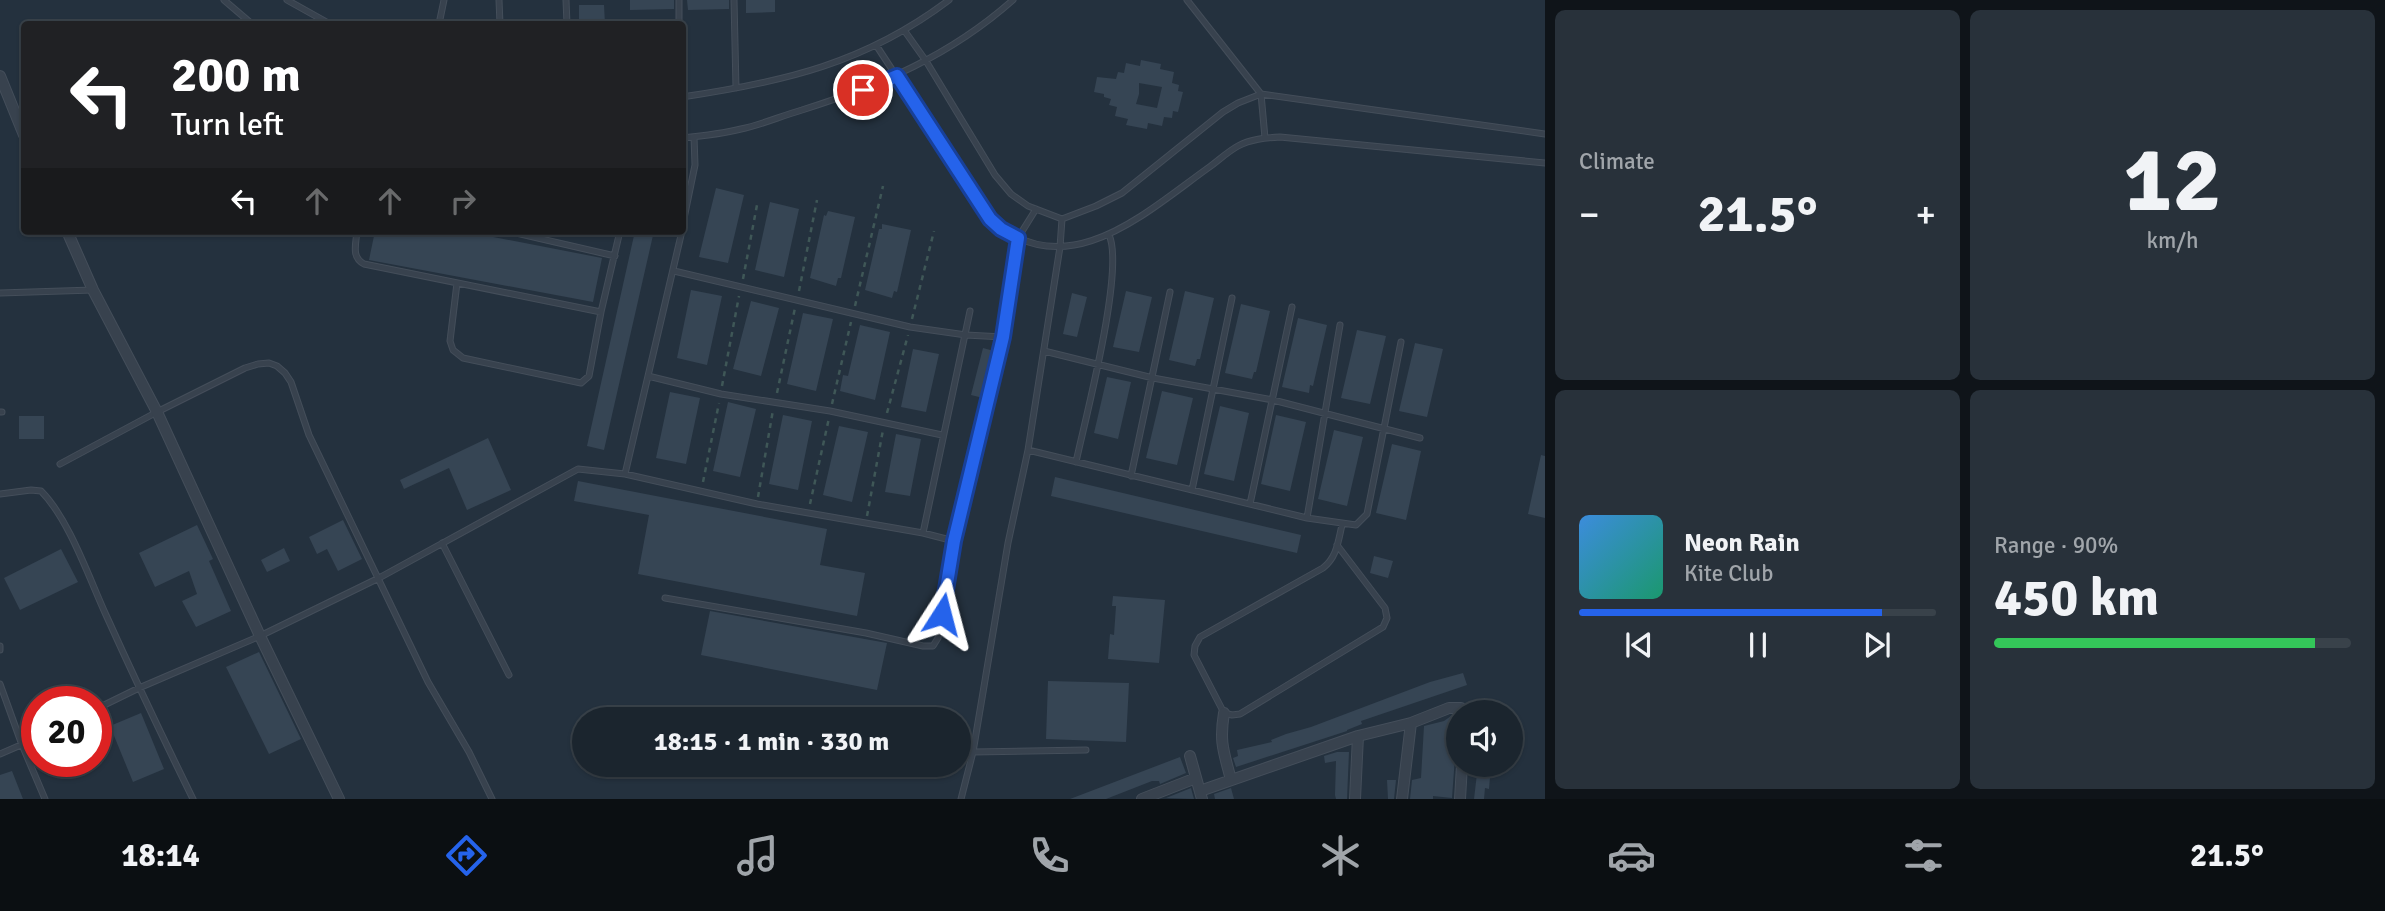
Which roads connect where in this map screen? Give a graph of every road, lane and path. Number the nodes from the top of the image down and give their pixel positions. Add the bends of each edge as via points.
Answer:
1 (224, 0) edge
2 (287, 0) edge
3 (444, 0) edge
4 (499, 0) edge
5 (566, 0) edge
6 (678, 0) edge
7 (734, 0) edge
8 (949, 0) edge
9 (1013, 0) edge
10 (1187, 0) edge
11 (248, 21) edge
12 (325, 21) edge
13 (440, 21) edge
14 (500, 21) edge
15 (567, 21) edge
16 (679, 21) edge
17 (904, 30) junction
18 (876, 45) junction
19 (926, 61) junction
20 (0, 76) edge
21 (897, 76) junction
22 (736, 88) junction
23 (1261, 94) junction
24 (686, 96) edge
25 (21, 128) edge
26 (1545, 134) edge
27 (694, 137) junction
28 (686, 138) edge
29 (1265, 138) junction
30 (1545, 163) edge
31 (883, 186) dead end
32 (817, 200) dead end
33 (757, 205) dead end
34 (1036, 209) junction
35 (686, 210) edge
36 (1062, 219) junction
37 (934, 231) dead end
38 (69, 235) edge
39 (357, 235) edge
40 (524, 235) edge
41 (619, 235) edge
42 (681, 235) edge
43 (1109, 235) junction
44 (1018, 238) junction
45 (1060, 247) junction
46 (615, 256) junction
47 (674, 271) junction
48 (457, 283) junction
49 (741, 287) junction
50 (93, 290) junction
51 (1170, 292) dead end
52 (0, 293) edge
53 (1232, 298) dead end
54 (797, 300) junction
55 (1292, 307) dead end
56 (970, 311) dead end
57 (601, 312) junction
58 (854, 313) junction
59 (1340, 325) dead end
60 (911, 327) junction
61 (966, 335) junction
62 (1003, 337) junction
63 (1401, 342) dead end
64 (1044, 351) junction
65 (1098, 364) junction
66 (648, 376) junction
67 (1153, 378) junction
68 (1212, 390) junction
69 (721, 394) junction
70 (1273, 400) junction
71 (775, 402) junction
72 (830, 411) junction
73 (157, 412) junction
74 (1325, 414) junction
75 (885, 423) junction
76 (1383, 428) junction
77 (942, 435) junction
78 (1420, 438) dead end
79 (1028, 450) junction
80 (1076, 462) junction
81 (60, 464) dead end
82 (625, 474) junction
83 (1132, 476) junction
84 (1192, 490) junction
85 (701, 492) junction
86 (0, 495) edge
87 (757, 503) junction
88 (1251, 504) junction
89 (808, 514) junction
90 (1307, 518) junction
91 (865, 523) junction
92 (1342, 525) junction
93 (923, 533) junction
94 (954, 541) junction
95 (443, 543) junction
96 (1337, 545) junction
97 (379, 578) junction
98 (665, 598) dead end
99 (260, 636) junction
100 (509, 675) dead end
101 (0, 684) edge
102 (139, 688) junction
103 (112, 701) edge
104 (1446, 711) edge
105 (1224, 713) junction
106 (1411, 723) junction
107 (1358, 736) junction
108 (21, 742) edge
109 (21, 745) edge
110 (1086, 750) dead end
111 (973, 752) junction
112 (0, 754) edge
113 (1189, 756) dead end
114 (36, 777) edge
115 (1462, 777) edge
116 (1196, 778) junction
117 (1231, 780) junction
118 (1201, 795) edge
119 (45, 799) edge
120 (194, 799) edge
121 (339, 799) edge
122 (492, 799) edge
123 (961, 799) edge
124 (1142, 799) edge
125 (1355, 799) edge
126 (1402, 799) edge
127 (1461, 799) edge

1 - 11 lane
2 - 12 lane
3 - 13 lane
4 - 14 lane
5 - 15 lane
6 - 16 lane
7 - 22 lane
8 - 17 lane
9 - 19 lane via 987,23
10 - 23 lane
17 - 18 lane
17 - 19 lane
18 - 21 lane
18 - 22 lane via 783,80
19 - 21 lane
19 - 34 lane via 995,175 1012,194
20 - 25 street
21 - 27 lane via 743,129
21 - 44 lane via 990,219
22 - 24 lane
23 - 26 lane
23 - 29 lane
23 - 36 lane via 1223,112 1122,193
27 - 28 lane
27 - 35 lane via 695,165
29 - 30 lane
29 - 43 lane via 1237,146
31 - 58 path
32 - 54 path
33 - 49 path
34 - 36 lane
34 - 44 lane
36 - 45 lane
37 - 60 path
38 - 50 street
39 - 48 lane via 355,254 360,262
40 - 46 lane
41 - 46 lane
42 - 47 lane
43 - 45 lane
43 - 65 lane via 1114,262
44 - 45 lane
44 - 62 lane
45 - 64 lane
46 - 57 lane
47 - 49 lane
47 - 66 lane
48 - 57 lane
48 - 57 lane via 450,341 453,350 463,358 576,382 589,376
49 - 54 lane
49 - 69 path
50 - 52 lane
50 - 73 street
51 - 67 lane
53 - 68 lane
54 - 58 lane
54 - 71 path
55 - 70 lane
56 - 61 lane
58 - 60 lane
58 - 72 path
59 - 74 lane
60 - 61 lane
60 - 75 path
61 - 62 lane
61 - 77 lane
62 - 94 lane
63 - 76 lane
64 - 65 lane
64 - 79 lane
65 - 67 lane
65 - 80 lane
66 - 69 lane
66 - 82 lane
67 - 68 lane
67 - 83 lane
68 - 70 lane
68 - 84 lane
69 - 71 lane
69 - 85 path
70 - 74 lane
70 - 88 lane
71 - 72 lane
71 - 87 path
72 - 75 lane
72 - 89 path
73 - 81 lane
73 - 97 lane via 258,363 277,366 291,382 309,435
73 - 99 street
74 - 76 lane
74 - 90 lane
75 - 77 lane
75 - 91 path
76 - 78 lane
76 - 92 lane via 1367,514 1356,525
77 - 93 lane
79 - 80 lane
79 - 111 lane
80 - 83 lane
82 - 85 lane
82 - 95 lane via 578,469
83 - 84 lane
84 - 88 lane
85 - 87 lane
86 - 102 lane via 31,490 41,491 47,498 73,543
87 - 89 lane
88 - 90 lane
89 - 91 lane
90 - 92 lane
91 - 93 lane
92 - 96 lane
93 - 94 lane
94 - 98 lane via 938,638 929,647
95 - 97 lane
95 - 100 lane
96 - 105 lane via 1332,561 1323,568 1200,637 1194,655
96 - 105 lane via 1385,608 1383,627 1240,714
97 - 99 lane
97 - 122 lane via 428,682
99 - 102 lane
99 - 121 street
101 - 108 lane
102 - 103 lane
102 - 120 lane
104 - 106 street
105 - 117 street via 1220,734
106 - 107 street
106 - 126 street
107 - 117 street
107 - 125 street
109 - 112 lane
110 - 111 lane
111 - 123 lane
113 - 116 street
114 - 119 lane
115 - 127 street
116 - 118 street
116 - 124 street
117 - 118 street

